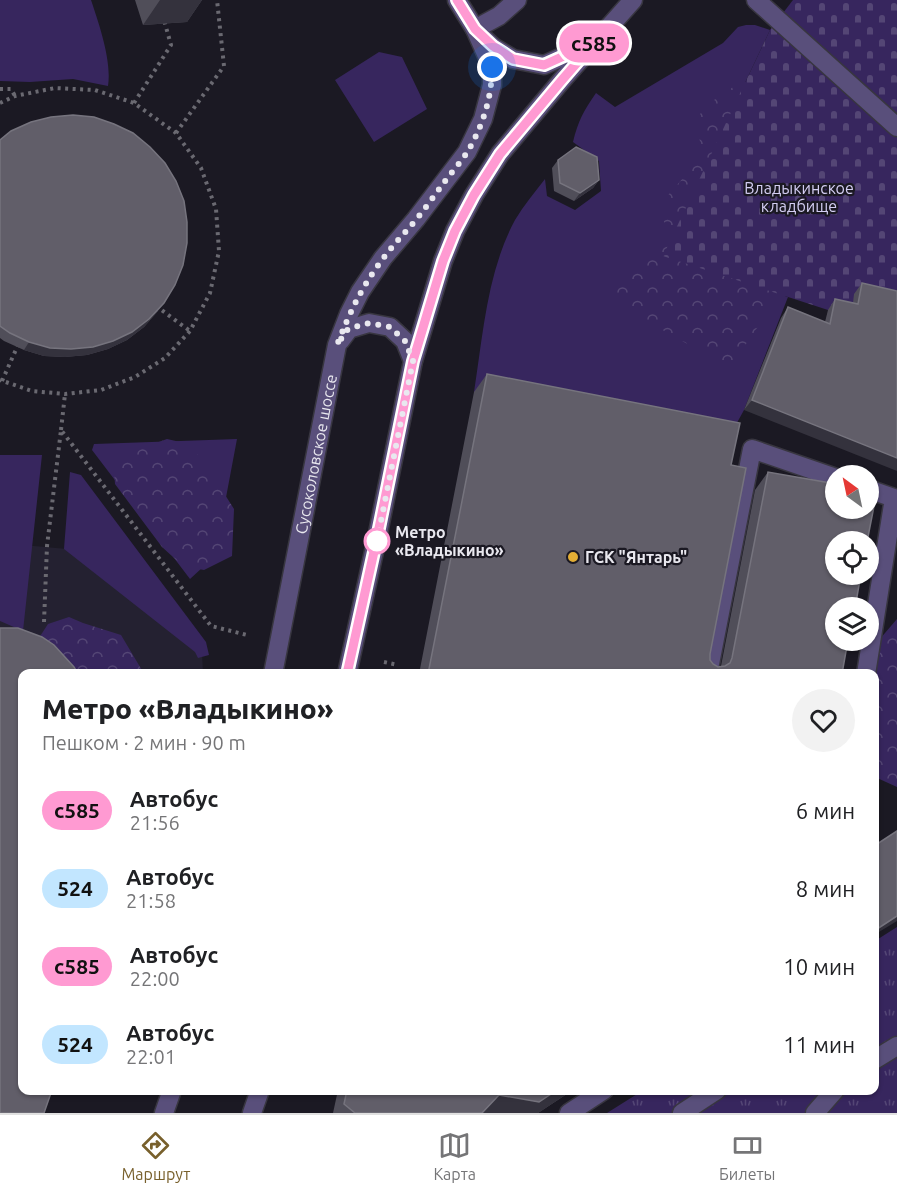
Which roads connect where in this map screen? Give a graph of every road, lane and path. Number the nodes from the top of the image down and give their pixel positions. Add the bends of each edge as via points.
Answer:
1 (217, 0) edge
2 (456, 0) edge
3 (517, 0) edge
4 (633, 0) edge
5 (756, 0) edge
6 (162, 14) dead end
7 (475, 29) junction
8 (595, 42) junction
9 (0, 89) edge
10 (15, 96) junction
11 (134, 103) junction
12 (0, 104) edge
13 (897, 128) edge
14 (176, 134) junction
15 (149, 301) edge
16 (189, 331) junction
17 (22, 336) edge
18 (337, 345) junction
19 (413, 361) junction
20 (1, 380) edge
21 (65, 394) junction
22 (61, 430) junction
23 (825, 474) edge
24 (879, 493) edge
25 (44, 622) dead end
26 (244, 634) dead end
27 (274, 669) edge
28 (348, 669) edge
29 (709, 669) edge
30 (867, 669) edge
31 (171, 1095) edge
32 (258, 1095) edge
33 (596, 1095) edge
34 (709, 1095) edge
35 (831, 1095) edge
36 (168, 1112) edge
37 (252, 1113) edge
38 (569, 1113) edge
39 (682, 1113) edge
40 (815, 1113) edge

1 - 14 path via 224,66
2 - 7 street, Сусоколовское шоссе
3 - 7 street
4 - 8 street
5 - 13 street
6 - 11 path via 171,45
7 - 8 street via 513,59 544,65
7 - 18 street, Сусоколовское шоссе via 492,67 489,101 476,136 360,292
8 - 19 street via 500,154 474,195 443,261
9 - 10 path via 11,89
10 - 11 path via 55,87 95,90
10 - 12 path
11 - 14 path
14 - 16 path via 201,168 216,209 219,251 210,293
15 - 16 path
16 - 21 path via 165,357 135,377 101,390
17 - 20 path
18 - 19 street via 348,329 369,323 390,327 405,341
18 - 27 street, Сусоколовское шоссе
19 - 28 street
20 - 21 path via 32,391
21 - 22 path
22 - 25 path via 47,546
22 - 26 path via 211,626
23 - 29 street via 752,449
24 - 30 street via 894,498
31 - 36 street
32 - 37 street
33 - 38 street
34 - 39 street
35 - 40 street

